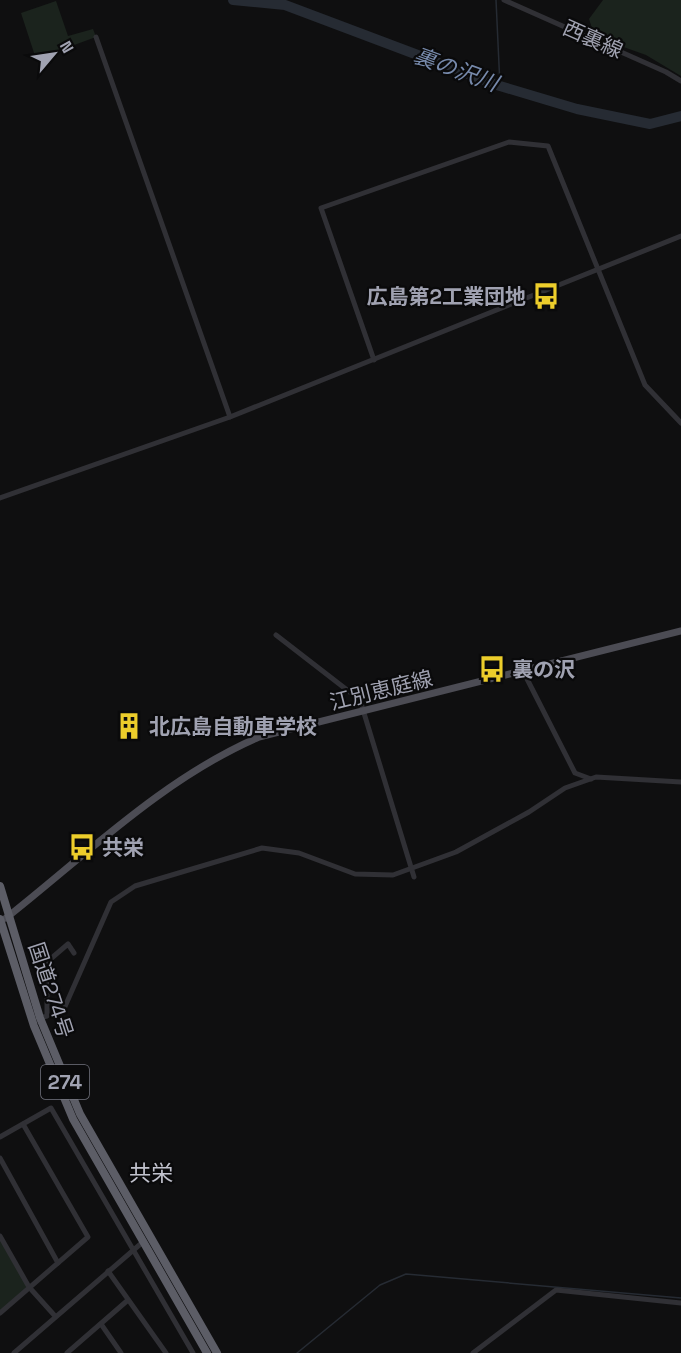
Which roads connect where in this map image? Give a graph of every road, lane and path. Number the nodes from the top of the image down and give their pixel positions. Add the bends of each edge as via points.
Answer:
1 (504, 0) edge
2 (96, 37) dead end
3 (681, 81) edge
4 (681, 236) edge
5 (599, 270) junction
6 (374, 360) junction
7 (230, 417) junction
8 (681, 423) edge
9 (0, 498) edge
10 (681, 631) edge
11 (276, 634) dead end
12 (524, 673) junction
13 (364, 711) junction
14 (591, 779) junction
15 (681, 782) edge
16 (412, 868) junction
17 (414, 877) dead end
18 (0, 886) edge
19 (9, 916) junction
20 (0, 921) edge
21 (75, 953) dead end
22 (63, 1011) dead end
23 (40, 1018) junction
24 (23, 1124) junction
25 (0, 1137) edge
26 (1, 1161) edge
27 (0, 1236) edge
28 (146, 1239) junction
29 (132, 1249) junction
30 (58, 1263) junction
31 (108, 1271) junction
32 (29, 1287) junction
33 (128, 1300) junction
34 (681, 1304) edge
35 (0, 1313) edge
36 (55, 1316) junction
37 (101, 1324) junction
38 (14, 1353) edge
39 (67, 1353) edge
40 (121, 1353) edge
41 (166, 1353) edge
42 (193, 1353) edge
43 (207, 1353) edge
44 (217, 1353) edge
45 (473, 1353) edge

1 - 3 street, 西裏線
2 - 7 street
4 - 5 street
5 - 6 street
5 - 6 street via 548,146 509,142 321,208
5 - 8 street via 645,385
6 - 7 street
7 - 9 street
10 - 12 main road, 江別恵庭線
11 - 13 street via 360,700
12 - 13 main road, 江別恵庭線
12 - 14 street via 574,773
13 - 16 street
13 - 19 main road, 江別恵庭線 via 259,737 223,753 184,777
14 - 15 street
14 - 16 street via 565,788 524,816 456,852
16 - 17 street
16 - 22 street via 393,875 356,874 299,853 262,848 135,886 111,902
18 - 19 highway, 国道274号 / 274
19 - 20 main road, 江別恵庭線
19 - 23 highway, 国道274号 / 274
20 - 28 highway, 国道274号 / 274 via 57,1086
21 - 23 street via 68,944 47,962 47,1016
23 - 28 highway, 国道274号 / 274 via 80,1114
24 - 25 street
24 - 29 street via 51,1108
24 - 30 street via 88,1237
26 - 30 street
27 - 32 street
28 - 29 street
28 - 43 highway, 国道274号 / 274
28 - 44 highway, 国道274号 / 274
29 - 31 street
29 - 42 street
30 - 32 street
31 - 33 street
31 - 36 street
32 - 35 street
32 - 36 street
33 - 37 street
33 - 41 street
34 - 45 street via 556,1290
36 - 38 street
37 - 39 street
37 - 40 street

